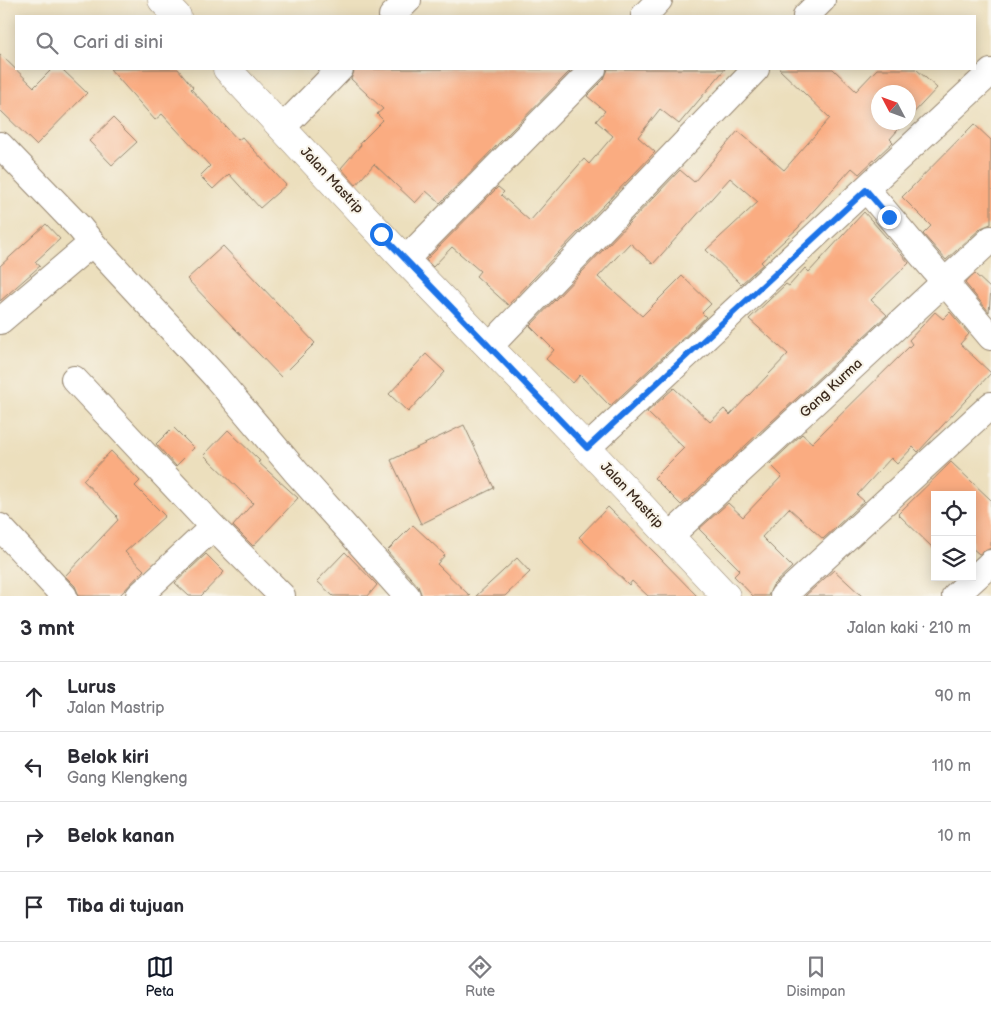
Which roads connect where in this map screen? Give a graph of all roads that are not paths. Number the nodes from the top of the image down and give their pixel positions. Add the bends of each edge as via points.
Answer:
1 (408, 0) edge
2 (659, 0) edge
3 (822, 0) edge
4 (393, 15) edge
5 (645, 15) edge
6 (807, 15) edge
7 (228, 70) edge
8 (339, 70) edge
9 (592, 70) edge
10 (755, 70) edge
11 (991, 72) edge
12 (283, 127) junction
13 (0, 145) edge
14 (866, 190) junction
15 (991, 239) edge
16 (92, 243) junction
17 (405, 260) junction
18 (945, 284) junction
19 (0, 321) edge
20 (991, 337) edge
21 (489, 347) junction
22 (74, 379) dead end
23 (991, 405) edge
24 (587, 448) junction
25 (0, 527) edge
26 (213, 527) junction
27 (670, 536) junction
28 (991, 563) edge
29 (64, 596) edge
30 (140, 596) edge
31 (282, 596) edge
32 (407, 596) edge
33 (726, 596) edge
34 (782, 596) edge
35 (955, 596) edge

1 - 4 street
2 - 5 street
3 - 6 street
7 - 12 main road, Jalan Mastrip
8 - 12 street
9 - 17 street
10 - 21 street
11 - 14 street
12 - 17 main road, Jalan Mastrip
13 - 16 street
14 - 18 street
14 - 24 street
15 - 18 street, Gang Kurma
16 - 19 street
16 - 32 street via 215,376
17 - 21 main road, Jalan Mastrip
18 - 20 street
18 - 27 street, Gang Kurma
21 - 24 main road, Jalan Mastrip
22 - 26 street
23 - 34 street
24 - 27 main road, Jalan Mastrip
25 - 29 street
26 - 30 street
26 - 31 street
27 - 33 main road, Jalan Mastrip
28 - 35 street

